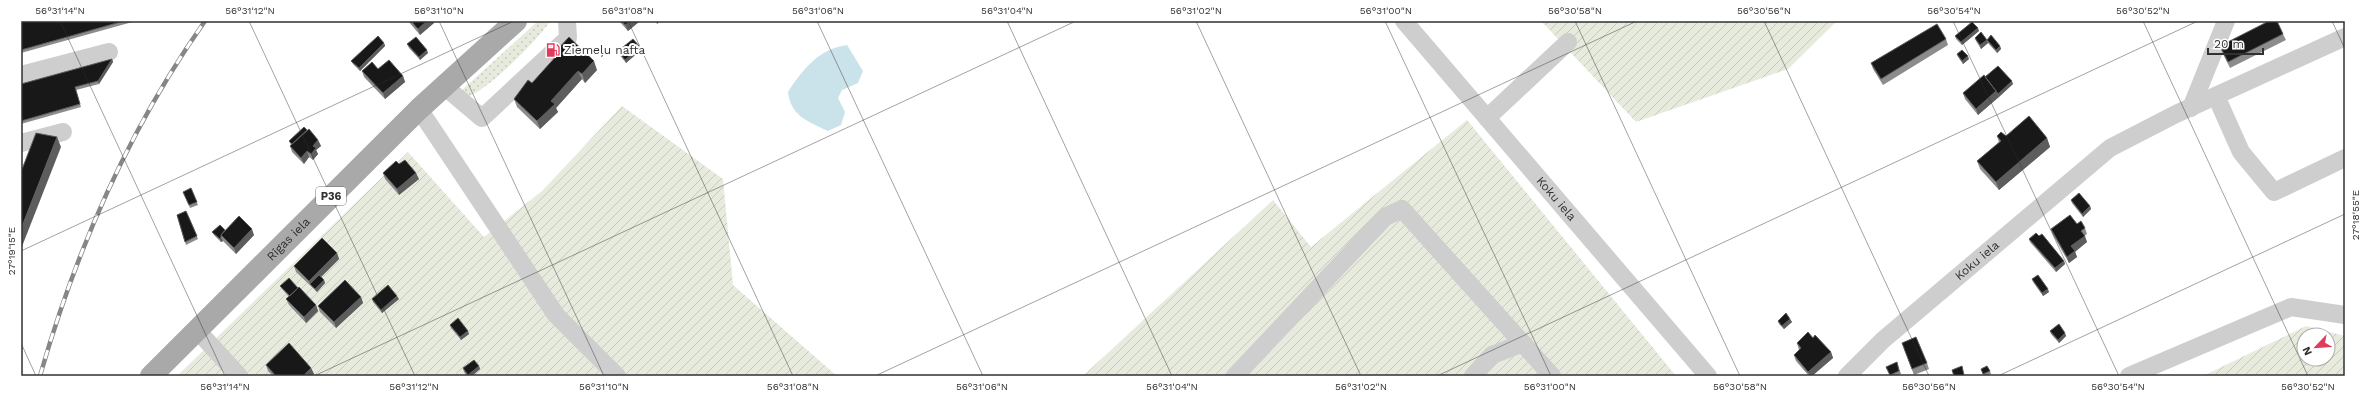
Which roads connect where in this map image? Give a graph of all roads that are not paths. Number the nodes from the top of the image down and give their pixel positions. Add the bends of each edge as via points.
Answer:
1 (516, 21) edge
2 (567, 21) edge
3 (1404, 21) edge
4 (2226, 21) edge
5 (2344, 41) edge
6 (1568, 42) dead end
7 (109, 52) dead end
8 (21, 75) edge
9 (444, 86) junction
10 (2216, 96) junction
11 (2191, 108) junction
12 (419, 110) junction
13 (1486, 118) junction
14 (62, 132) dead end
15 (21, 143) edge
16 (2345, 158) edge
17 (2341, 313) edge
18 (196, 329) junction
19 (1523, 343) junction
20 (151, 376) edge
21 (240, 376) edge
22 (617, 376) edge
23 (1235, 376) edge
24 (1473, 376) edge
25 (1552, 376) edge
26 (1708, 376) edge
27 (1847, 376) edge
28 (2129, 376) edge

1 - 9 main road, Rīgas iela / P36
2 - 9 street via 568,38 482,118
3 - 13 street, Koku iela
4 - 11 street
5 - 10 street, Koku iela
6 - 13 street
7 - 8 street
9 - 12 main road, Rīgas iela / P36
10 - 11 street, Koku iela
10 - 16 street via 2241,152 2274,192
11 - 27 street, Koku iela via 2110,148 1883,340
12 - 18 main road, Rīgas iela / P36
12 - 22 street via 556,315
13 - 26 street, Koku iela
14 - 15 street
17 - 28 street via 2291,307
18 - 20 main road, Rīgas iela / P36
18 - 21 street
19 - 23 street via 1402,209 1384,217
19 - 24 street via 1492,355
19 - 25 street

